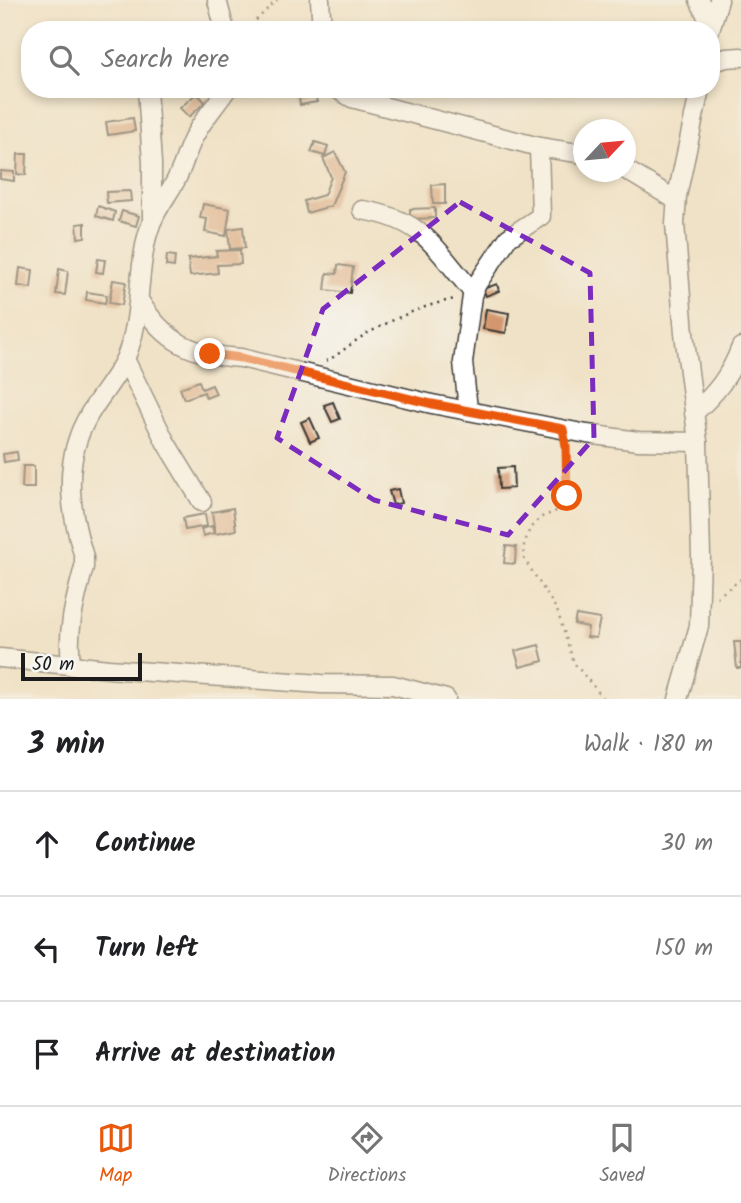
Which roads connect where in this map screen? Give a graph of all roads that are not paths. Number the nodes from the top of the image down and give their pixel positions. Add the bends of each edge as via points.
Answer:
1 (217, 0) edge
2 (320, 0) edge
3 (699, 0) edge
4 (719, 0) edge
5 (223, 21) edge
6 (321, 21) edge
7 (707, 21) edge
8 (712, 21) edge
9 (741, 57) edge
10 (720, 60) edge
11 (148, 98) edge
12 (220, 98) edge
13 (352, 98) edge
14 (698, 98) edge
15 (539, 147) junction
16 (573, 152) edge
17 (636, 176) edge
18 (676, 200) junction
19 (362, 210) dead end
20 (152, 220) junction
21 (473, 294) junction
22 (139, 300) junction
23 (741, 348) edge
24 (125, 359) junction
25 (468, 409) junction
26 (694, 413) junction
27 (698, 442) junction
28 (202, 502) dead end
29 (0, 659) edge
30 (72, 666) junction
31 (446, 699) edge
32 (678, 699) edge

1 - 5 street
2 - 6 street
3 - 7 street
4 - 8 street
9 - 10 street
11 - 20 street
12 - 20 street via 201,124 177,179
13 - 15 street
14 - 18 street
15 - 16 street
15 - 21 street via 541,216 508,239
17 - 18 street
18 - 26 street via 678,277
19 - 21 street via 394,217 421,231
20 - 22 street
21 - 25 street via 463,362
22 - 24 street
22 - 25 street via 174,342 210,354
23 - 26 street via 733,369
24 - 28 street via 166,443
24 - 30 street via 82,427 72,464 70,494 84,557 70,636
25 - 27 street via 638,441
26 - 27 street
27 - 32 street via 700,609
29 - 30 street
30 - 31 street via 393,685

